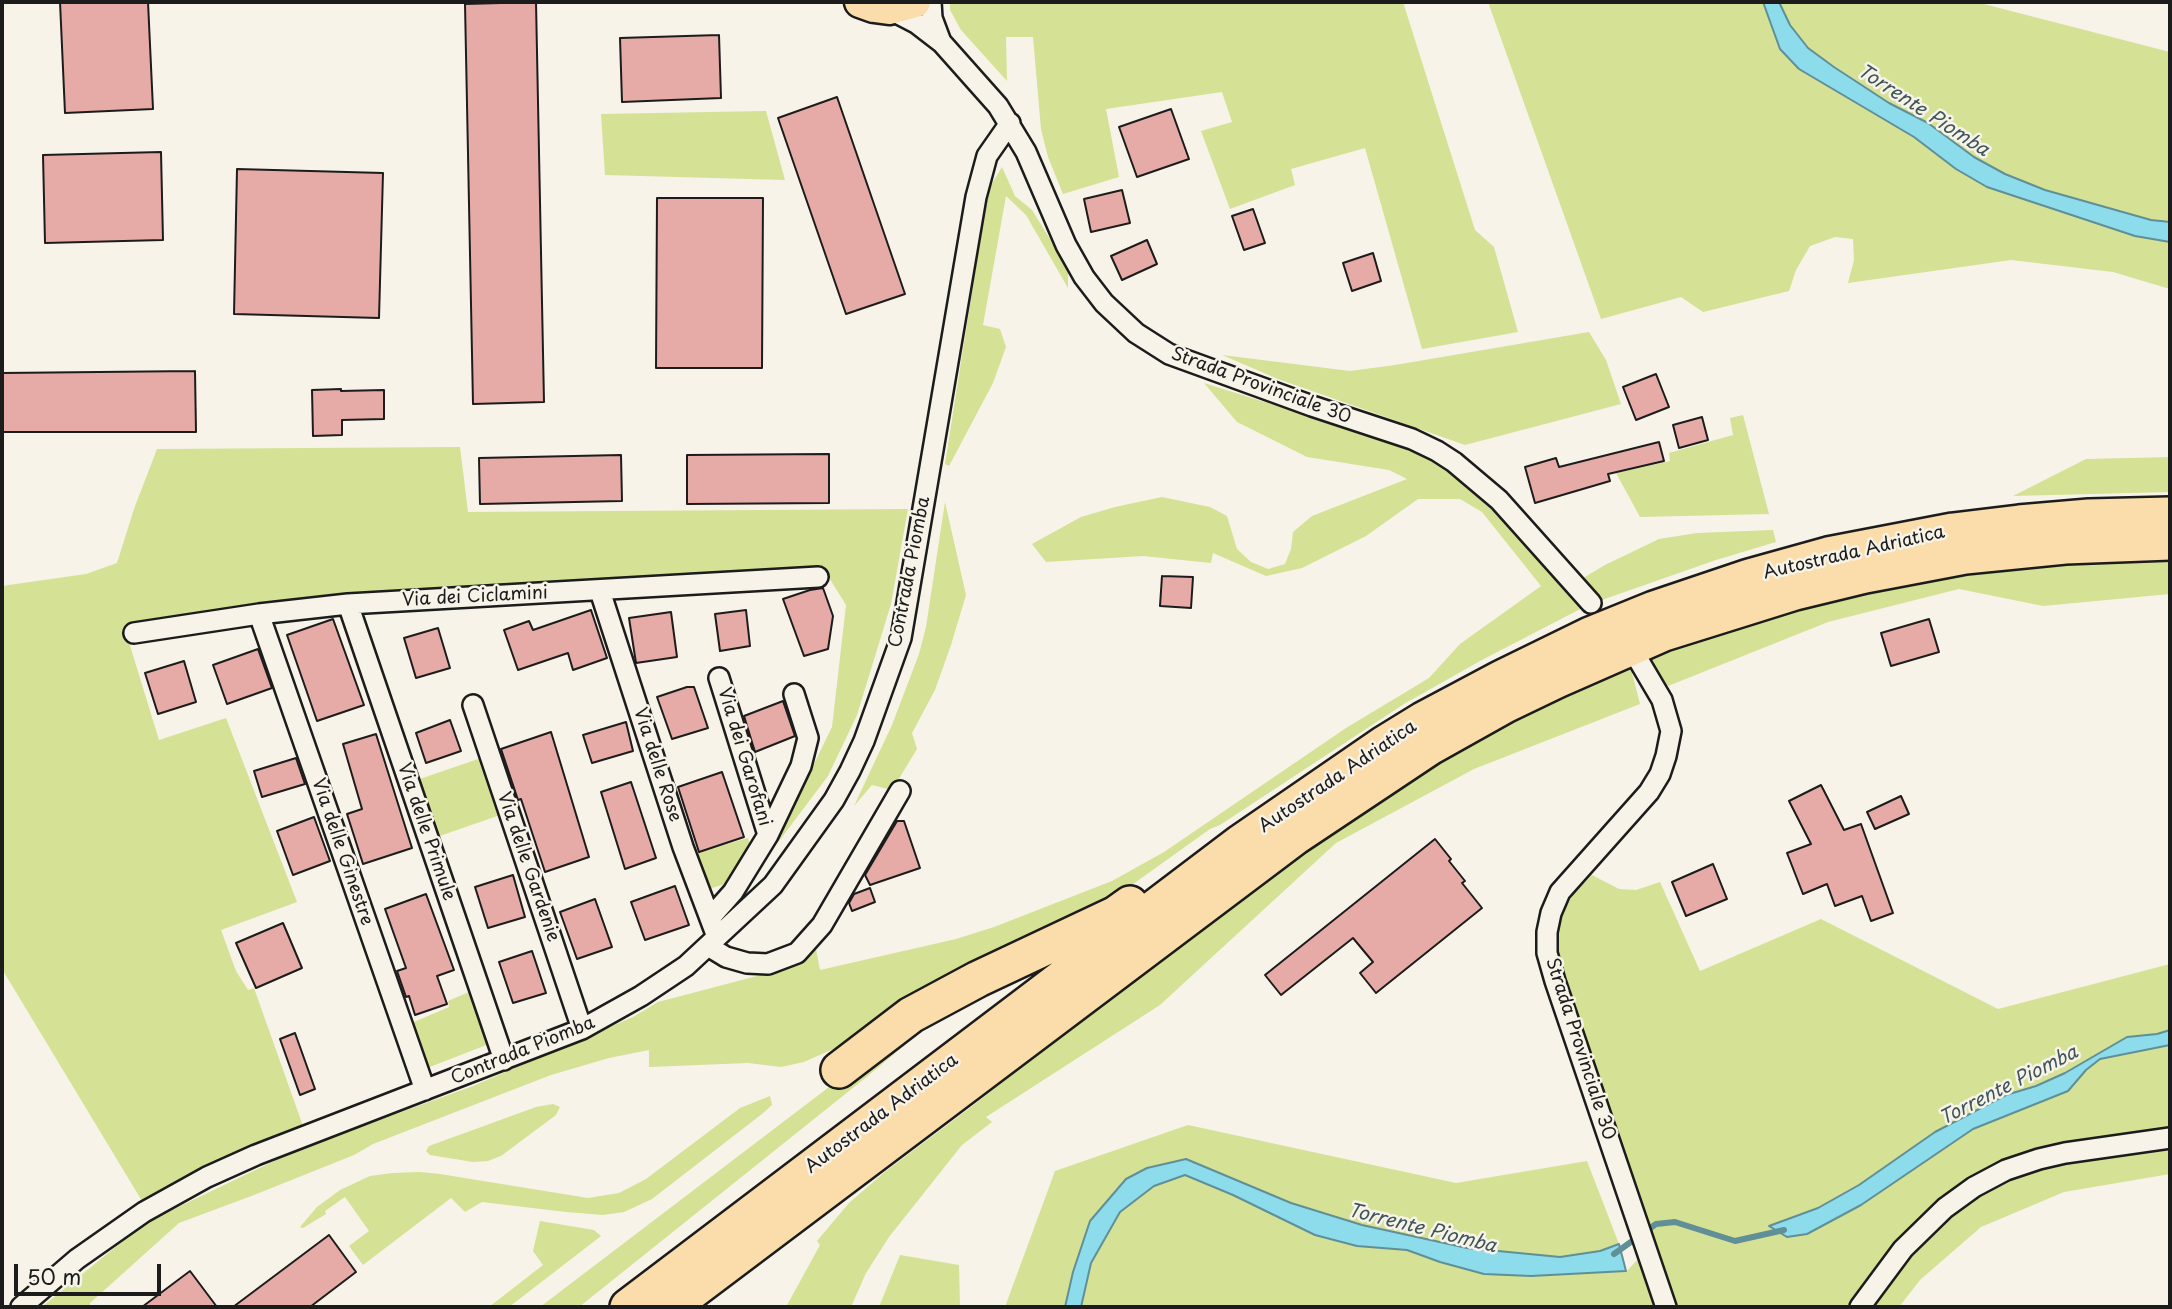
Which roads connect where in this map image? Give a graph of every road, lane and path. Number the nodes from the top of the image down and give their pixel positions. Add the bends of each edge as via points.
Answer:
1 (860, 2) edge
2 (931, 2) edge
3 (902, 5) edge
4 (942, 43) junction
5 (1010, 123) junction
6 (2170, 515) edge
7 (2170, 542) edge
8 (818, 577) dead end
9 (600, 591) junction
10 (1591, 603) dead end
11 (348, 604) junction
12 (259, 614) junction
13 (134, 633) dead end
14 (1639, 661) dead end
15 (719, 678) dead end
16 (794, 694) dead end
17 (472, 705) dead end
18 (900, 791) dead end
19 (768, 835) junction
20 (1240, 843) junction
21 (710, 918) junction
22 (713, 942) junction
23 (1056, 1015) junction
24 (582, 1029) junction
25 (504, 1060) junction
26 (839, 1070) dead end
27 (425, 1090) junction
28 (2170, 1138) edge
29 (833, 1215) dead end
30 (1664, 1300) edge
31 (21, 1307) edge
32 (628, 1307) edge
33 (671, 1307) edge
34 (1860, 1307) edge

1 - 3 main road via 874,7
2 - 4 street, Strada Provinciale 30
3 - 4 street, Strada Provinciale 30
4 - 5 street, Strada Provinciale 30
5 - 10 street, Strada Provinciale 30 via 1084,277 1136,333 1168,354 1437,451 1499,500
5 - 22 street, Contrada Piomba via 987,156 976,197 901,638 864,741 834,800 773,885
6 - 20 highway, Autostrada Adriatica via 2019,523 1896,541 1784,567 1654,609 1590,635 1423,720
7 - 23 highway, Autostrada Adriatica via 1978,555 1865,575 1763,601 1610,656 1460,729 1369,786
8 - 9 street, Via dei Ciclamini
9 - 11 street, Via dei Ciclamini
9 - 21 street, Via delle Rose
11 - 12 street, Via dei Ciclamini
11 - 25 street, Via delle Primule
12 - 13 street, Via dei Ciclamini
12 - 27 street, Via delle Ginestre
14 - 30 street, Strada Provinciale 30 via 1662,700 1671,731 1667,756 1649,792 1560,892 1551,913 1547,953
15 - 19 street, Via dei Garofani
16 - 19 street via 808,738 801,766
17 - 24 street, Via delle Gardenie
18 - 22 street via 822,925 797,953 768,964 747,963 726,957
19 - 21 street
20 - 26 highway via 1217,841 1116,914 911,1015
20 - 32 highway, Autostrada Adriatica
21 - 22 street, Via delle Rose
22 - 24 street, Contrada Piomba via 652,990
23 - 29 highway via 1042,1045 869,1178
23 - 33 highway, Autostrada Adriatica
24 - 25 street, Contrada Piomba
25 - 27 street, Contrada Piomba
27 - 31 street, Contrada Piomba via 207,1177 144,1212
28 - 34 street via 2039,1158 1974,1187 1903,1249

